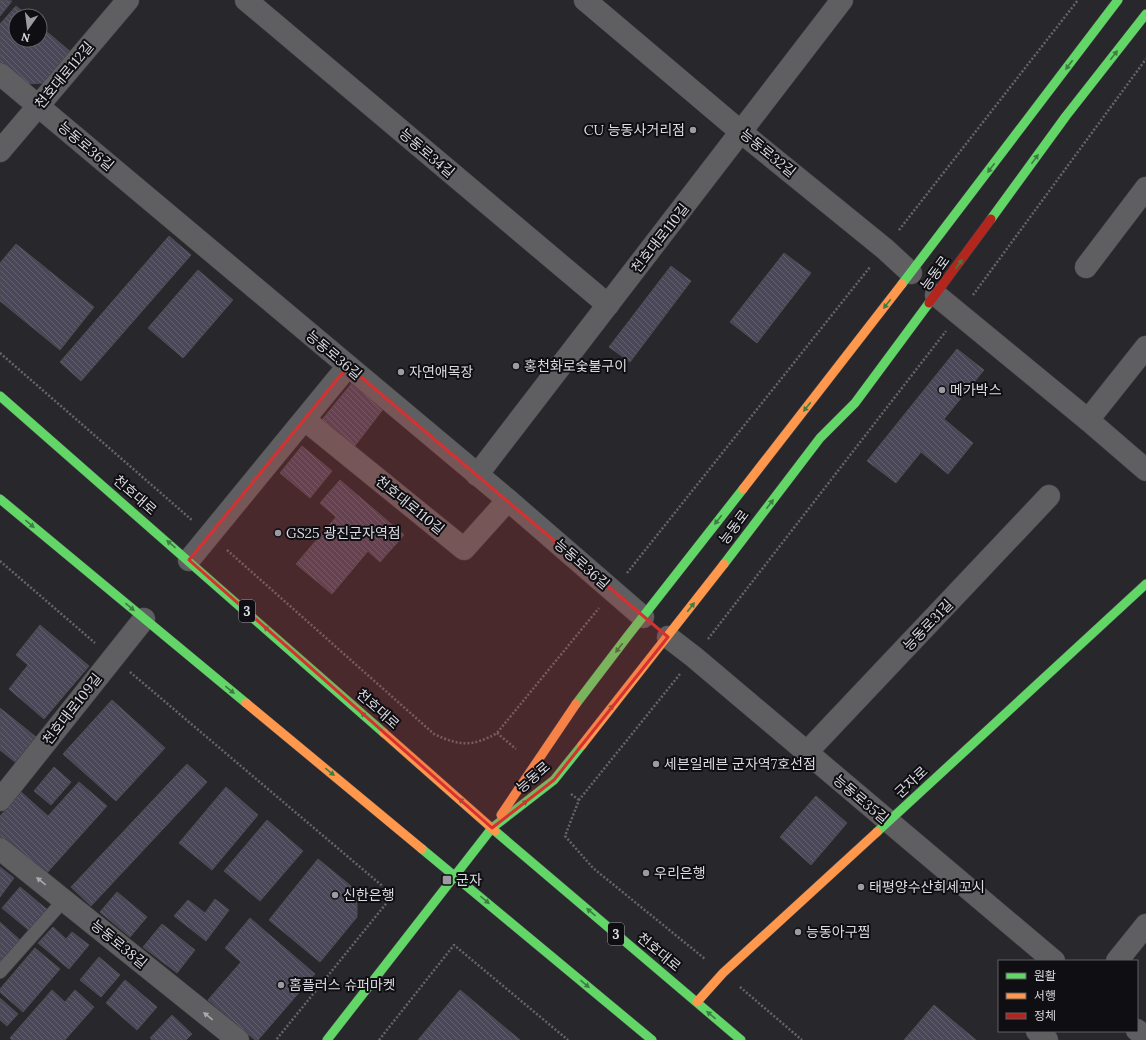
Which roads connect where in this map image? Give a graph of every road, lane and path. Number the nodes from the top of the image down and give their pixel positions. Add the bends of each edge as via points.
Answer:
1 (128, 0) edge
2 (246, 0) edge
3 (842, 0) edge
4 (1078, 0) edge
5 (1118, 0) edge
6 (597, 4) edge
7 (1146, 14) edge
8 (1146, 59) edge
9 (0, 74) edge
10 (38, 106) junction
11 (741, 132) junction
12 (0, 151) edge
13 (1146, 188) edge
14 (885, 249) junction
15 (1086, 267) dead end
16 (922, 283) junction
17 (608, 306) junction
18 (959, 316) junction
19 (1146, 347) edge
20 (0, 353) edge
21 (348, 366) junction
22 (0, 396) edge
23 (305, 420) junction
24 (1088, 420) junction
25 (1146, 470) edge
26 (477, 475) junction
27 (1049, 496) dead end
28 (0, 499) edge
29 (508, 500) junction
30 (210, 536) junction
31 (189, 560) junction
32 (0, 562) edge
33 (1146, 584) edge
34 (613, 590) junction
35 (144, 619) junction
36 (646, 620) junction
37 (665, 634) junction
38 (112, 657) junction
39 (694, 657) junction
40 (806, 753) junction
41 (0, 800) edge
42 (889, 822) junction
43 (492, 828) junction
44 (0, 848) edge
45 (455, 875) junction
46 (64, 900) junction
47 (1146, 925) edge
48 (1053, 960) edge
49 (1118, 960) edge
50 (0, 972) edge
51 (723, 973) junction
52 (697, 1002) junction
53 (1138, 1031) edge
54 (1038, 1032) edge
55 (1146, 1038) edge
56 (238, 1040) edge
57 (276, 1040) edge
58 (327, 1040) edge
59 (379, 1040) edge
60 (568, 1040) edge
61 (652, 1040) edge
62 (741, 1040) edge
63 (802, 1040) edge
64 (1047, 1040) edge

1 - 10 street, 천호대로112길
2 - 17 street, 능동로34길
3 - 11 street, 천호대로110길
4 - 14 path
5 -> 16 main road, 능동로
6 - 11 street, 능동로32길
16 -> 7 main road, 능동로 via 1066,116
8 - 18 path
9 - 10 street, 능동로36길
10 - 12 street, 천호대로112길
10 - 21 street, 능동로36길
11 - 14 street, 능동로32길
11 - 17 street, 천호대로110길
13 - 15 street
14 - 16 street, 능동로32길
14 - 34 path
16 - 18 street
16 -> 36 main road, 능동로
37 -> 16 main road, 능동로 via 820,438 855,403
17 - 26 street, 천호대로110길
18 - 24 street
18 - 39 path
19 - 24 street
20 - 30 path, 천호대로
21 - 23 street
21 - 26 street, 능동로36길
31 -> 22 main road, 천호대로 / 3
23 - 29 street, 천호대로110길 via 464,549
23 - 30 street
24 - 25 street
26 - 29 street, 능동로36길
27 - 40 street, 능동로31길
28 -> 35 main road
29 - 34 street, 능동로36길
30 - 31 street
30 - 34 path, 천호대로 via 434,734 451,742 470,744 497,733
43 -> 31 main road, 천호대로 / 3
32 - 38 path
33 - 42 main road, 군자로
34 - 36 street, 능동로36길
35 - 38 street, 천호대로109길
35 -> 45 main road
36 -> 43 main road, 능동로 via 533,763
37 - 39 street, 능동로35길
43 -> 37 main road, 능동로 via 554,780
38 - 41 street, 천호대로109길
38 - 57 path via 393,895
39 - 40 street, 능동로35길
39 - 51 path, 천호대로 via 579,800 565,836 594,868
40 - 42 street, 능동로35길
42 - 48 street, 능동로35길
42 - 51 main road, 군자로
43 - 45 main road, 능동로
52 -> 43 main road, 천호대로 / 3
46 -> 44 street, 능동로38길
45 - 58 main road, 능동로
45 -> 61 main road
46 - 50 lane
56 -> 46 street, 능동로38길
47 - 49 street
51 - 52 main road, 군자로
51 - 63 path, 천호대로
62 -> 52 main road, 천호대로 / 3
53 - 55 street
54 - 64 street
59 - 60 path via 454,945

